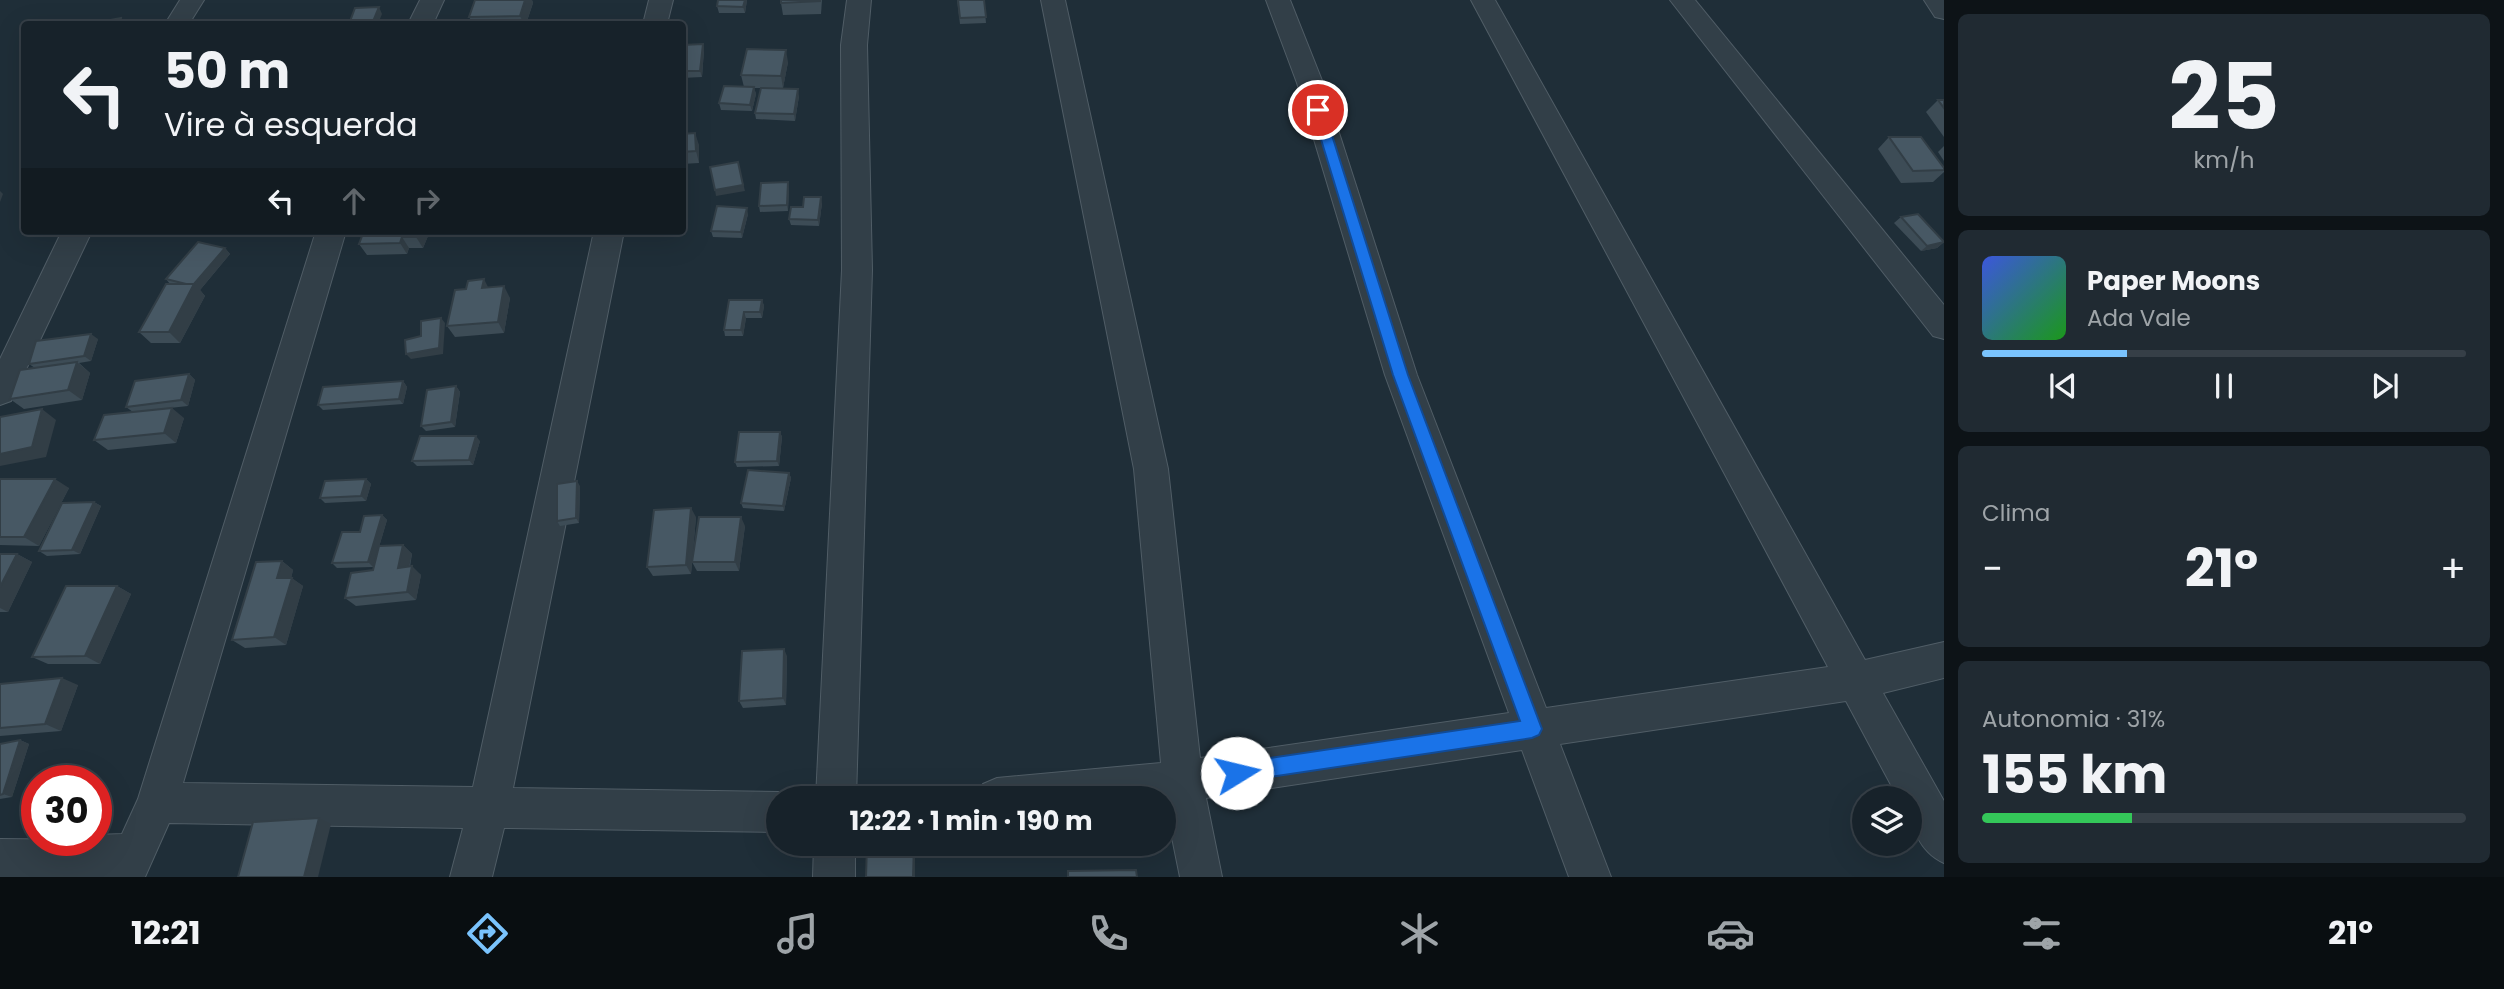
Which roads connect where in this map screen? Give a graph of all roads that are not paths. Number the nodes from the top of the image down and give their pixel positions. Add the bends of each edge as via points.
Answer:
1 (192, 0) edge
2 (432, 0) edge
3 (661, 0) edge
4 (859, 0) edge
5 (1053, 0) edge
6 (1278, 0) edge
7 (1483, 0) edge
8 (1682, 0) edge
9 (1705, 0) edge
10 (1936, 0) edge
11 (1944, 11) edge
12 (179, 21) edge
13 (422, 21) edge
14 (656, 21) edge
15 (1712, 36) junction
16 (75, 235) edge
17 (330, 235) edge
18 (607, 235) edge
19 (1944, 327) edge
20 (0, 392) edge
21 (1944, 660) edge
22 (1856, 681) junction
23 (1532, 729) junction
24 (1183, 781) junction
25 (836, 786) edge
26 (1128, 786) edge
27 (157, 803) junction
28 (489, 808) junction
29 (766, 812) edge
30 (1944, 842) edge
31 (835, 856) edge
32 (0, 860) edge
33 (129, 865) edge
34 (471, 877) edge
35 (834, 877) edge
36 (1201, 877) edge
37 (1590, 877) edge

1 - 12 street
2 - 13 street
3 - 14 street
4 - 25 street via 854,45 857,270
5 - 24 street via 1151,469
6 - 23 street via 1310,83 1401,375
7 - 22 street
8 - 15 street
9 - 15 street
10 - 11 street
15 - 19 street
16 - 20 street
17 - 27 street
18 - 28 street
21 - 22 street
22 - 23 street
22 - 30 street
23 - 24 street
23 - 37 street
24 - 26 street
24 - 36 street
27 - 28 street
27 - 33 street
28 - 29 street
28 - 34 street
31 - 35 street
32 - 33 street

